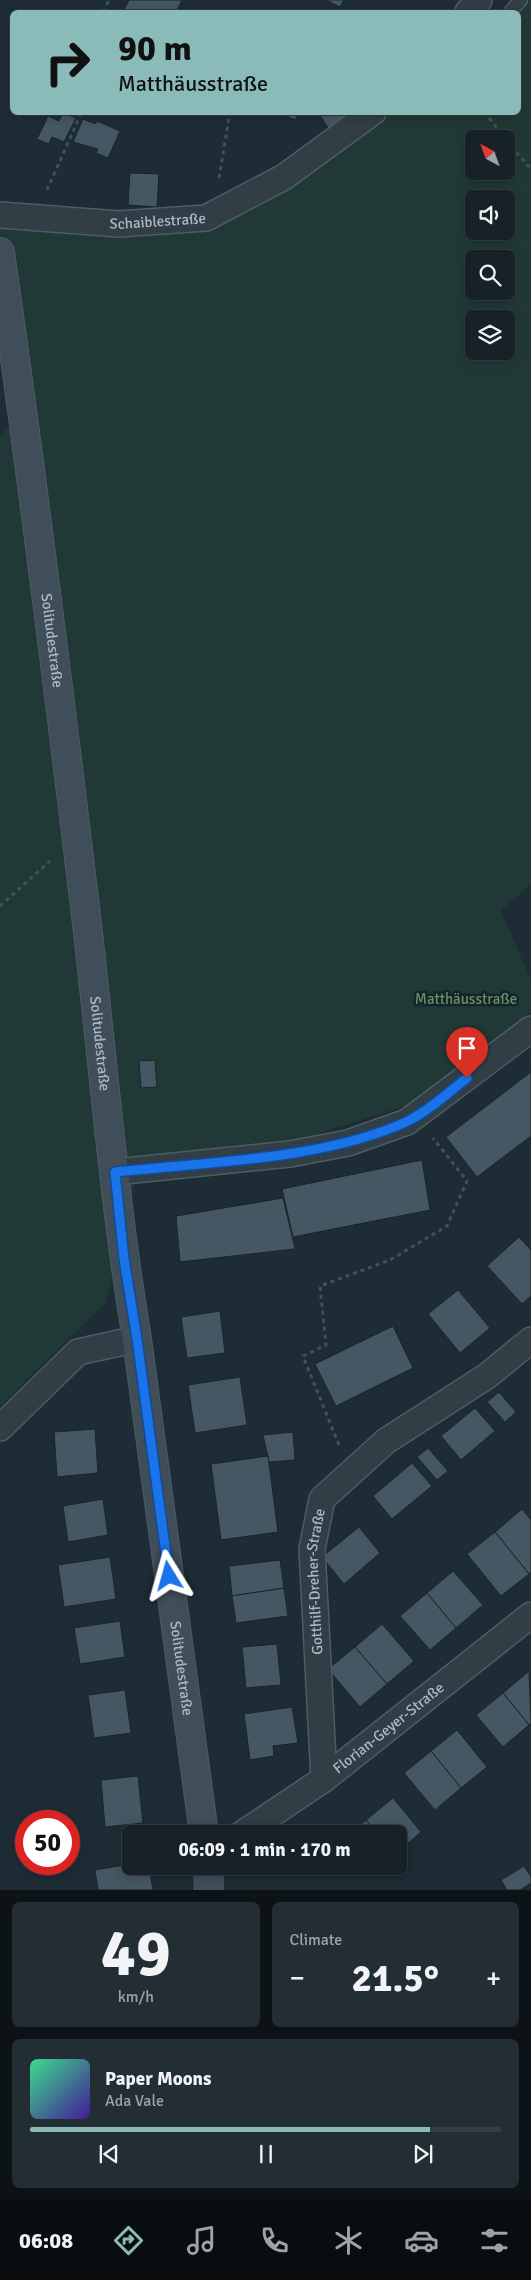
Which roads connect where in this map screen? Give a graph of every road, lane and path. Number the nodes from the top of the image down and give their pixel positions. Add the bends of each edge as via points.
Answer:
1 (479, 0) edge
2 (520, 0) edge
3 (470, 10) edge
4 (512, 10) edge
5 (80, 115) edge
6 (230, 115) edge
7 (369, 115) edge
8 (486, 115) edge
9 (499, 130) edge
10 (515, 150) edge
11 (531, 169) edge
12 (230, 205) junction
13 (0, 215) edge
14 (35, 218) junction
15 (0, 252) edge
16 (76, 837) junction
17 (0, 906) edge
18 (531, 1029) edge
19 (416, 1115) junction
20 (115, 1172) junction
21 (137, 1339) junction
22 (531, 1340) edge
23 (0, 1428) edge
24 (354, 1470) junction
25 (531, 1615) edge
26 (324, 1779) junction
27 (203, 1825) edge
28 (255, 1825) edge
29 (208, 1875) edge
30 (209, 1890) edge

1 - 3 street
2 - 4 lane
5 - 14 path
6 - 12 path via 218,187
7 - 12 street, Schaiblestraße via 284,177
8 - 9 path
10 - 11 path
12 - 14 street, Schaiblestraße via 206,218 167,221 118,224
13 - 14 street, Schaiblestraße
15 - 16 main road, Solitudestraße
16 - 17 path
16 - 20 main road, Solitudestraße
18 - 19 street
19 - 20 street via 407,1122 348,1143 290,1154
19 - 24 path via 467,1181 458,1203 447,1226 390,1260 320,1286 326,1345 303,1356 334,1436
20 - 21 main road, Solitudestraße
21 - 23 street via 78,1352
21 - 27 main road, Solitudestraße
22 - 24 street, Gotthilf-Dreher-Straße via 487,1376 386,1441
24 - 26 street, Gotthilf-Dreher-Straße via 322,1499 312,1549
25 - 26 street, Florian-Geyer-Straße
26 - 28 street, Florian-Geyer-Straße
29 - 30 main road

